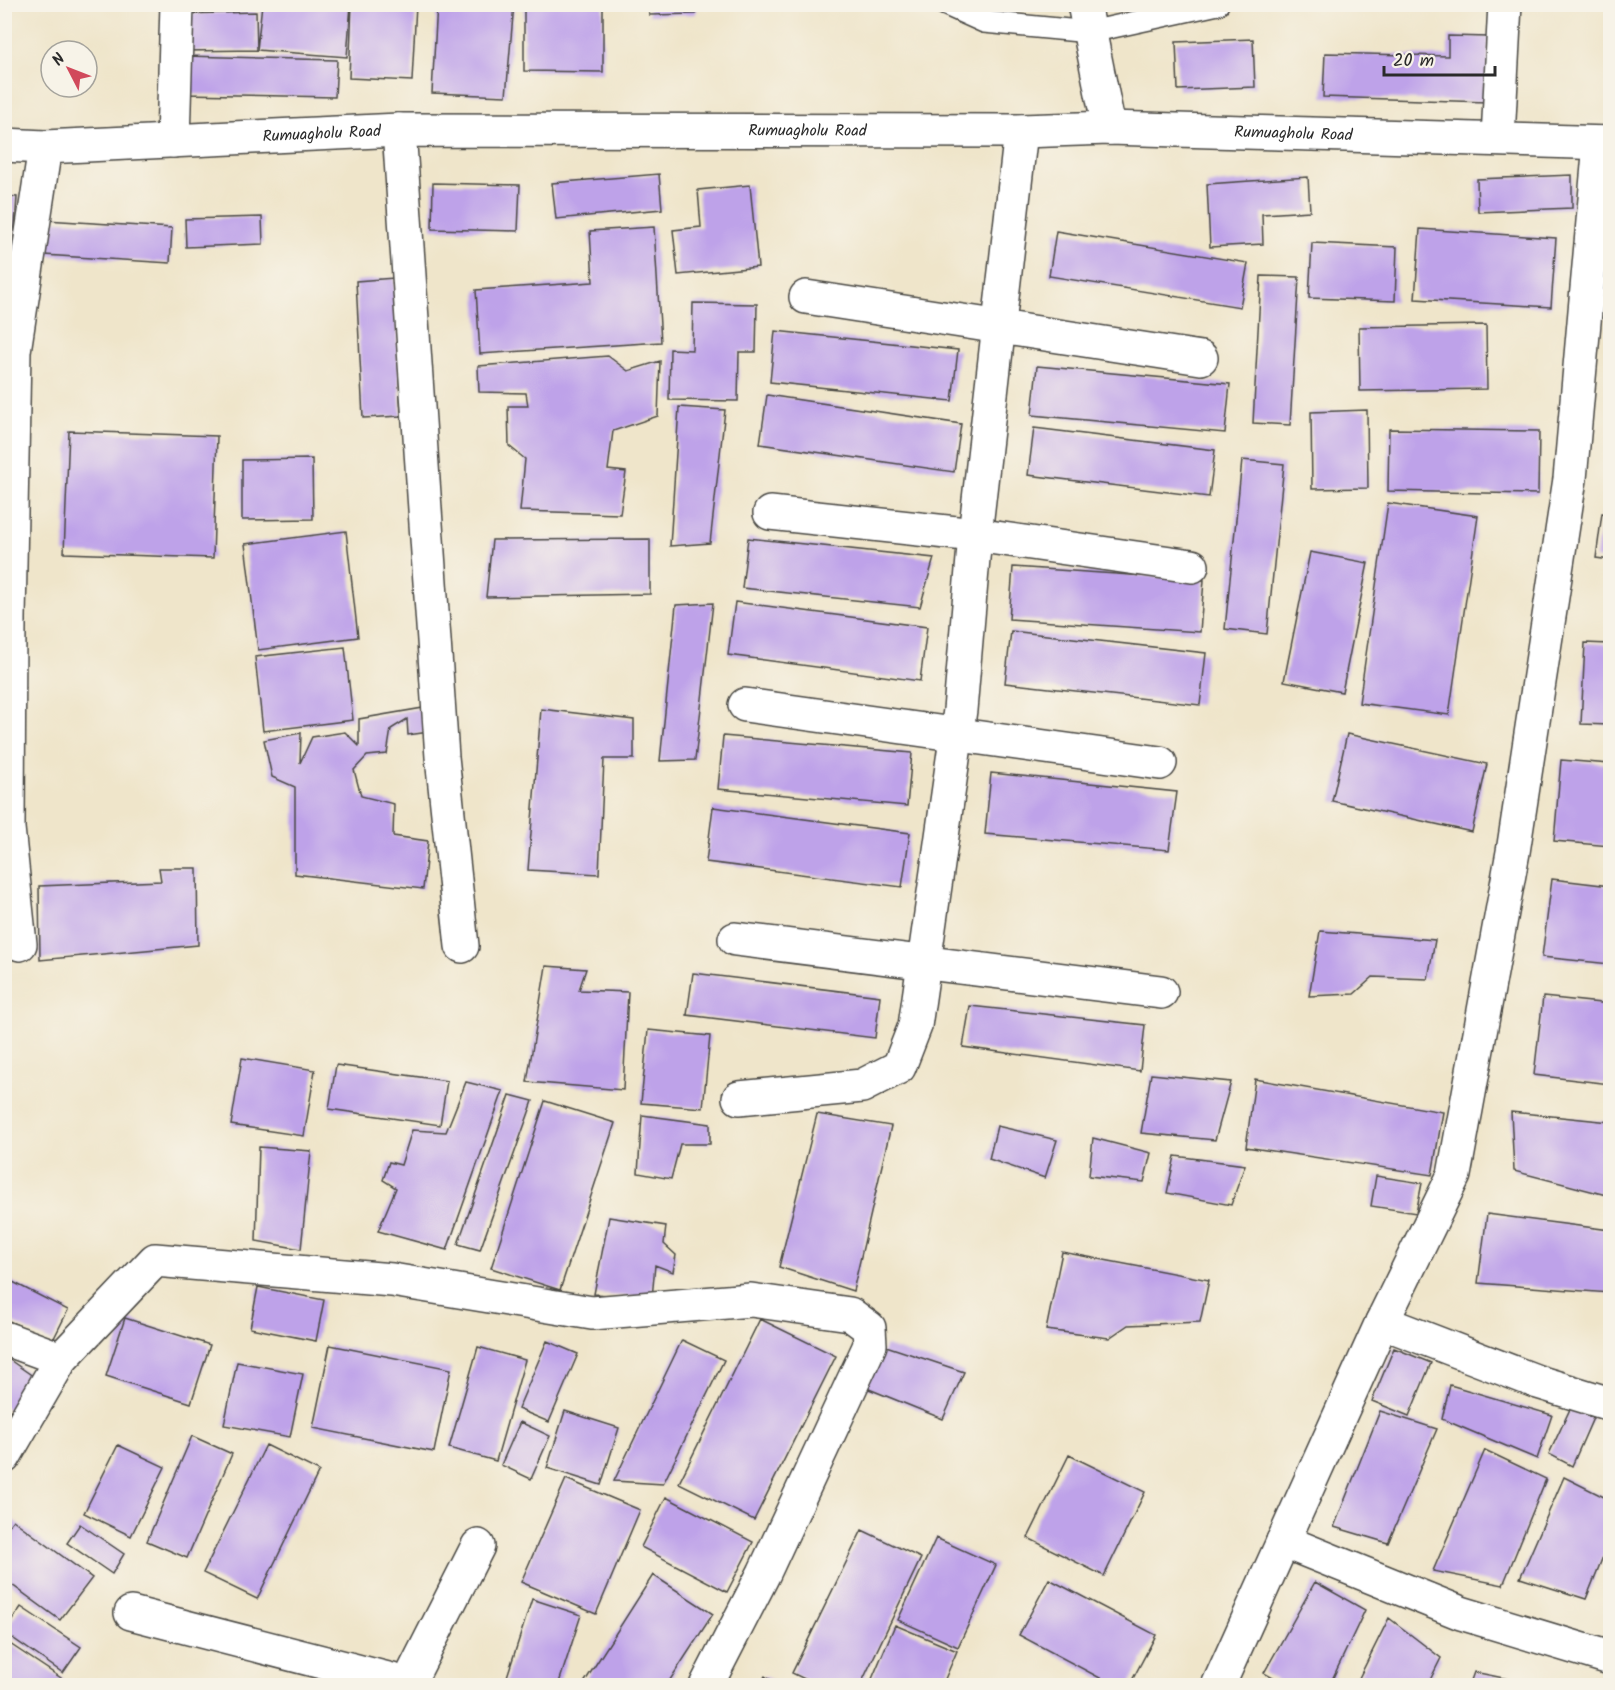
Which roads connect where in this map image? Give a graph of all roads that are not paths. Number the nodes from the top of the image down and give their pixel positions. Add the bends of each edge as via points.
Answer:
1 (177, 4) edge
2 (944, 4) edge
3 (1218, 4) edge
4 (1505, 4) edge
5 (1087, 18) edge
6 (1108, 128) junction
7 (399, 130) junction
8 (1021, 131) junction
9 (1498, 138) junction
10 (173, 141) junction
11 (1605, 143) edge
12 (4, 145) edge
13 (45, 147) junction
14 (806, 297) dead end
15 (999, 328) junction
16 (1202, 358) dead end
17 (771, 513) dead end
18 (975, 534) junction
19 (1191, 566) dead end
20 (745, 705) dead end
21 (957, 735) junction
22 (1160, 764) dead end
23 (735, 939) dead end
24 (20, 944) dead end
25 (462, 946) dead end
26 (925, 962) junction
27 (1161, 992) dead end
28 (739, 1098) dead end
29 (1382, 1322) junction
30 (4, 1338) edge
31 (61, 1359) junction
32 (1611, 1404) edge
33 (4, 1457) edge
34 (1283, 1541) junction
35 (478, 1546) dead end
36 (131, 1613) dead end
37 (1611, 1658) edge
38 (410, 1685) edge
39 (706, 1686) edge
40 (1218, 1686) edge

1 - 10 street
2 - 5 lane via 984,22
3 - 5 lane
4 - 9 street
5 - 6 street
6 - 8 street, Rumuagholu Road
6 - 9 street, Rumuagholu Road
7 - 8 street, Rumuagholu Road
7 - 10 street, Rumuagholu Road
7 - 25 street via 442,757
8 - 15 street
9 - 11 street, Rumuagholu Road
10 - 13 street, Rumuagholu Road
11 - 29 street via 1570,479 1513,852 1454,1175
12 - 13 street, Rumuagholu Road
13 - 24 street via 14,351 8,828
14 - 15 street
15 - 16 street
15 - 18 street
17 - 18 street
18 - 19 street
18 - 21 street
20 - 21 street
21 - 22 street
21 - 26 street
23 - 26 street
26 - 27 street
26 - 28 street via 915,1026 899,1068 862,1086
29 - 32 street via 1538,1382
29 - 34 street
30 - 31 street
31 - 33 street
31 - 39 street via 155,1260 392,1280 592,1313 751,1300 850,1314 869,1328 870,1345 764,1573
34 - 37 street via 1461,1613
34 - 40 street
35 - 38 street
36 - 38 street

